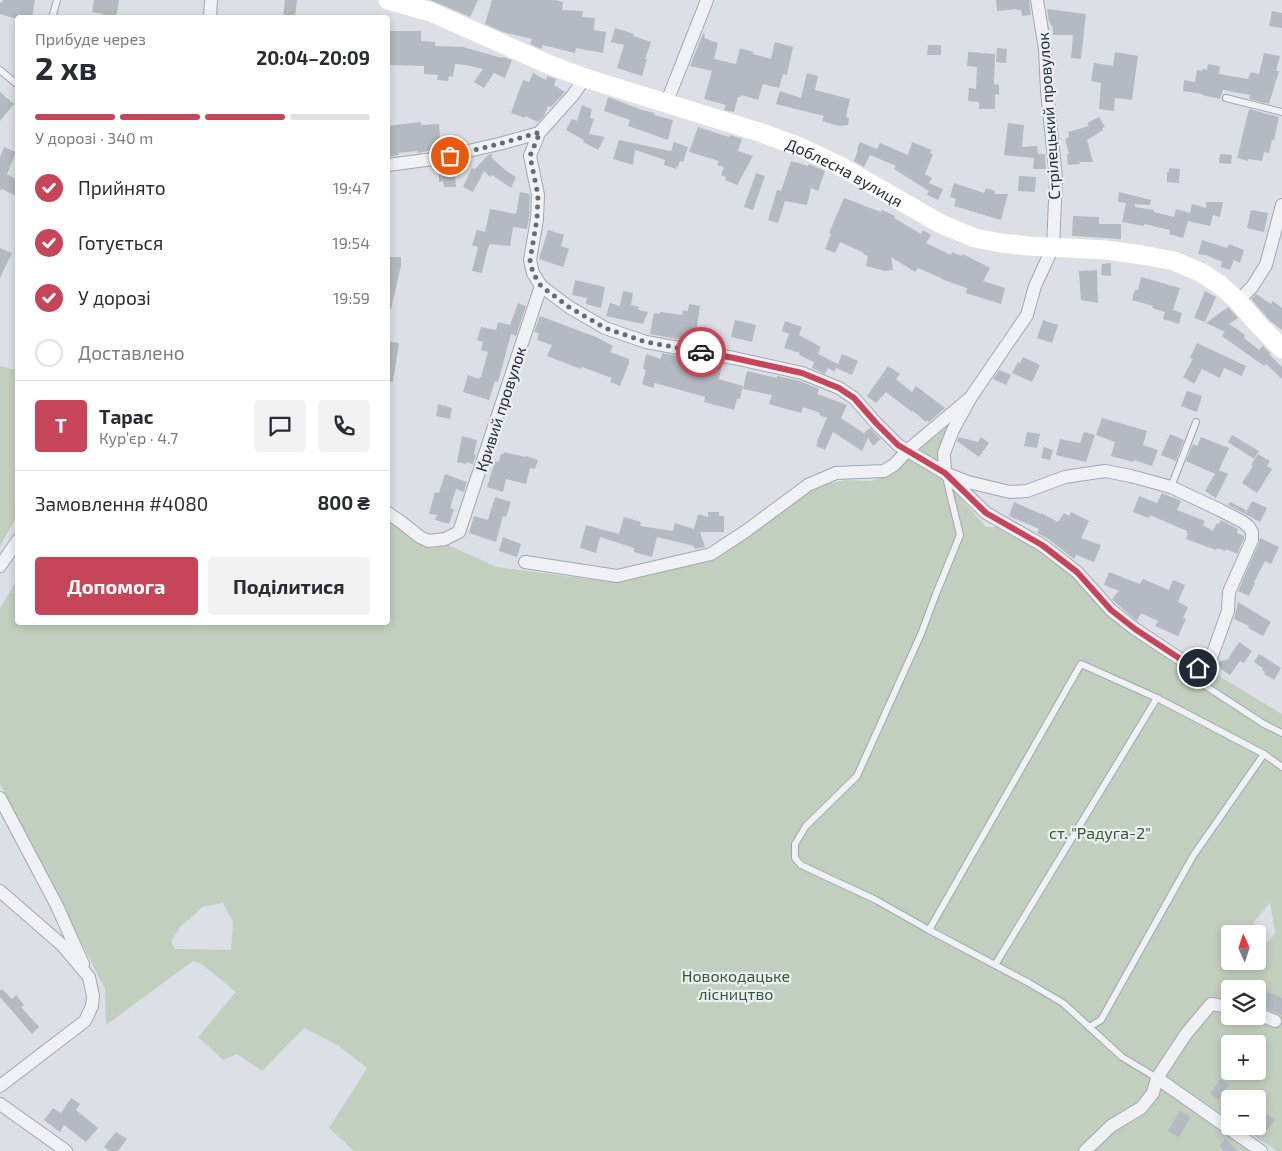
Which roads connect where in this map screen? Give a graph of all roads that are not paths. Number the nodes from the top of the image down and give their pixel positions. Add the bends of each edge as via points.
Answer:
1 (58, 0) edge
2 (211, 0) edge
3 (388, 0) edge
4 (706, 0) edge
5 (1038, 0) edge
6 (53, 15) edge
7 (210, 15) edge
8 (0, 70) edge
9 (585, 78) junction
10 (15, 83) edge
11 (1226, 98) dead end
12 (666, 104) junction
13 (1282, 112) edge
14 (540, 132) junction
15 (390, 165) edge
16 (1282, 205) edge
17 (1053, 248) junction
18 (541, 286) junction
19 (1238, 301) junction
20 (1282, 349) edge
21 (971, 397) junction
22 (1196, 422) dead end
23 (908, 450) junction
24 (945, 473) junction
25 (1171, 487) junction
26 (390, 514) edge
27 (15, 544) edge
28 (525, 562) dead end
29 (0, 566) edge
30 (1188, 664) junction
31 (1157, 698) junction
32 (1282, 733) edge
33 (1264, 754) junction
34 (1282, 767) edge
35 (0, 798) edge
36 (0, 891) edge
37 (929, 930) junction
38 (995, 965) junction
39 (89, 977) junction
40 (1221, 1006) edge
41 (1266, 1017) edge
42 (1275, 1020) dead end
43 (1089, 1027) junction
44 (1157, 1078) junction
45 (0, 1086) edge
46 (0, 1104) edge
47 (66, 1151) edge
48 (1085, 1151) edge
49 (1261, 1151) edge

1 - 6 lane
2 - 7 street
3 - 9 street, Доблесна вулиця via 432,12
4 - 12 street
5 - 17 street, Стрілецький провулок via 1056,178
8 - 10 lane
9 - 12 street, Доблесна вулиця
9 - 14 street
11 - 13 lane
12 - 17 street, Доблесна вулиця via 800,147 941,224 975,238
14 - 15 street via 433,159
14 - 18 street via 530,156 538,195 530,260
16 - 19 street via 1266,265
17 - 19 street, Доблесна вулиця via 1106,250 1174,261 1208,277
17 - 21 street, Стрілецький провулок via 1035,286 1027,315
18 - 23 street via 605,328 646,342 802,373 839,388 854,398 898,445
18 - 26 street, Кривий провулок via 459,532 429,542
19 - 20 street, Доблесна вулиця
21 - 23 street, Стрілецький провулок
21 - 24 street via 952,430 944,453
22 - 25 lane
23 - 24 street
23 - 28 street, Стрілецький провулок via 894,465 884,470 836,473 808,485 711,554 617,576
24 - 25 street via 1010,492 1027,491 1066,477 1105,471
24 - 30 street via 986,513 1042,545 1077,572 1111,610
24 - 37 lane via 960,536 921,634 857,776 806,826 795,844 796,858 801,865 876,900
25 - 30 street via 1243,522 1252,532 1252,540 1229,592 1228,610 1209,664 1198,668
27 - 29 street
30 - 32 lane via 1201,684
31 - 33 lane
31 - 37 lane via 1081,664
31 - 38 lane
33 - 34 lane
33 - 43 lane via 1193,856 1101,1020
35 - 39 street via 57,906
36 - 39 street via 62,945
37 - 38 lane
38 - 43 lane via 1064,1003
39 - 45 street via 93,996 85,1021
40 - 44 street via 1211,1004 1186,1034
41 - 42 street
43 - 44 lane via 1122,1057
44 - 48 street via 1153,1093 1141,1108 1111,1126
44 - 49 street
46 - 47 street

